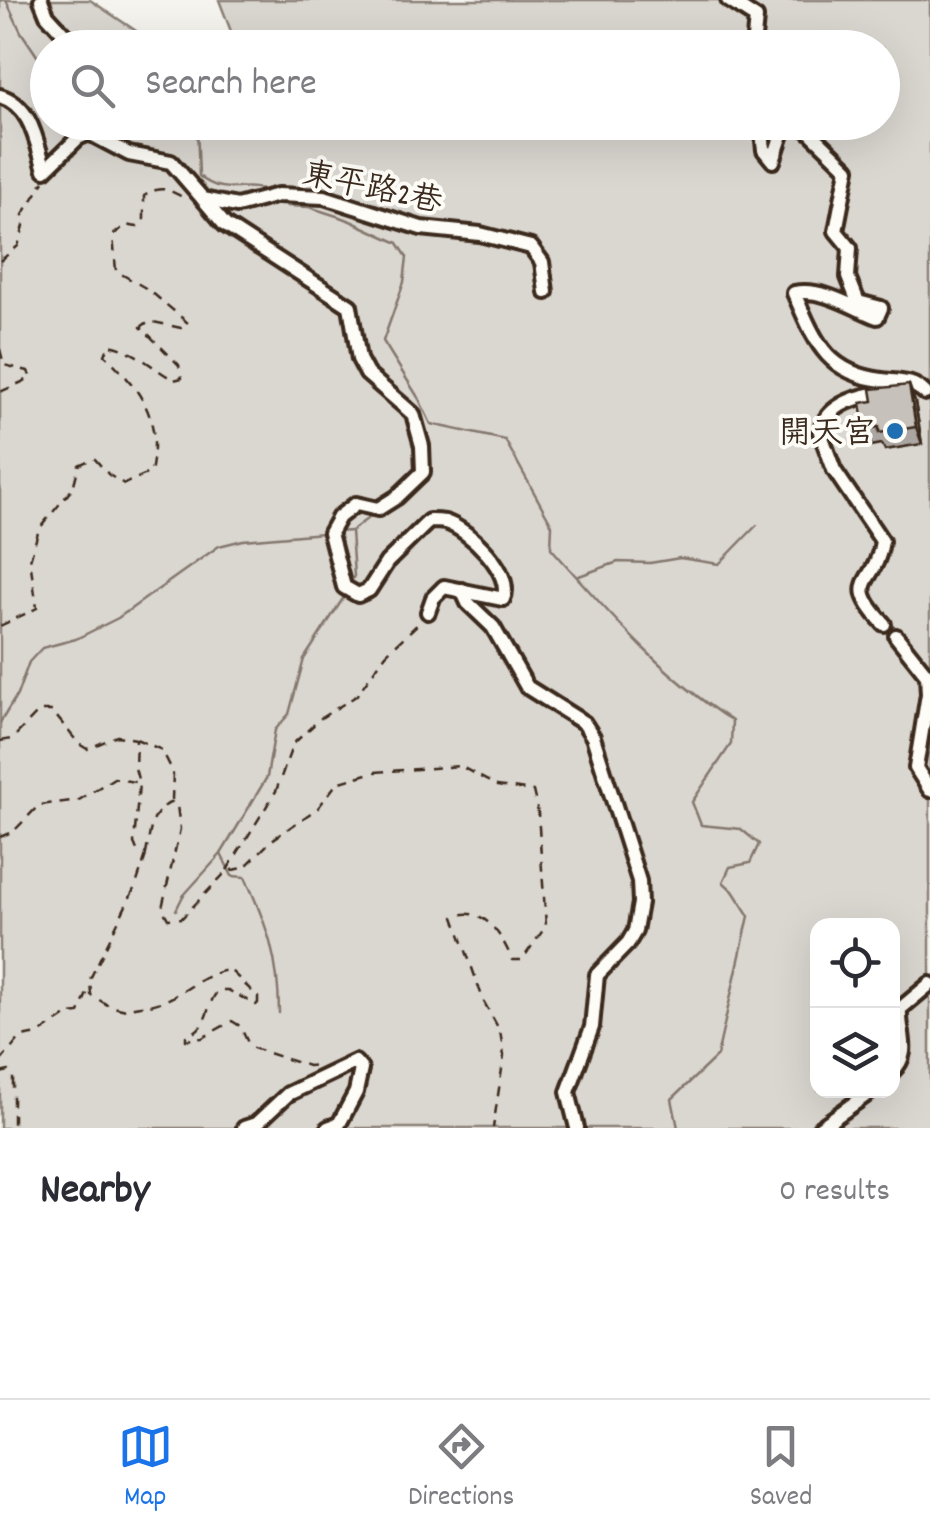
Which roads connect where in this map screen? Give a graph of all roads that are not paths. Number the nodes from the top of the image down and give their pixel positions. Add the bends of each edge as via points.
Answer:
1 (41, 0) edge
2 (728, 0) edge
3 (61, 30) edge
4 (755, 30) edge
5 (0, 96) edge
6 (30, 122) edge
7 (36, 140) edge
8 (76, 140) edge
9 (104, 140) edge
10 (763, 140) edge
11 (781, 140) edge
12 (818, 140) edge
13 (203, 199) junction
14 (546, 292) dead end
15 (928, 394) edge
16 (462, 590) junction
17 (428, 612) road end
18 (884, 624) dead end
19 (896, 636) dead end
20 (930, 790) edge
21 (930, 984) edge
22 (900, 1009) edge
23 (900, 1009) edge
24 (900, 1065) edge
25 (862, 1098) edge
26 (244, 1128) edge
27 (328, 1128) edge
28 (578, 1128) edge
29 (820, 1128) edge

1 - 3 street
2 - 4 street via 756,18
5 - 6 street via 15,100
7 - 8 street via 46,170
9 - 13 street via 130,154 172,162
10 - 11 street via 772,161
12 - 15 street via 848,169 836,231 850,248 848,278 858,302 881,308 877,317 800,291 794,293 806,322 841,370 912,382
13 - 14 street, 東平路2巷 via 238,206 278,195 324,198 421,228 508,240 531,247 542,262
13 - 16 street via 224,224 350,306 358,359 413,414 422,472 378,510 356,504 330,532 344,587 358,595 369,590 428,521 447,522 470,538 505,578 507,590 503,599
15 - 18 street via 861,394 821,426 834,470 882,542 862,588 864,602
16 - 17 street via 444,588
16 - 28 street via 493,627 527,687 584,723 593,737 639,881 635,930 597,975 592,1027 568,1092
19 - 20 street via 926,675 916,768
21 - 22 street
23 - 24 street via 906,1049
25 - 29 street
26 - 27 street via 288,1094 355,1062 362,1075 339,1124

